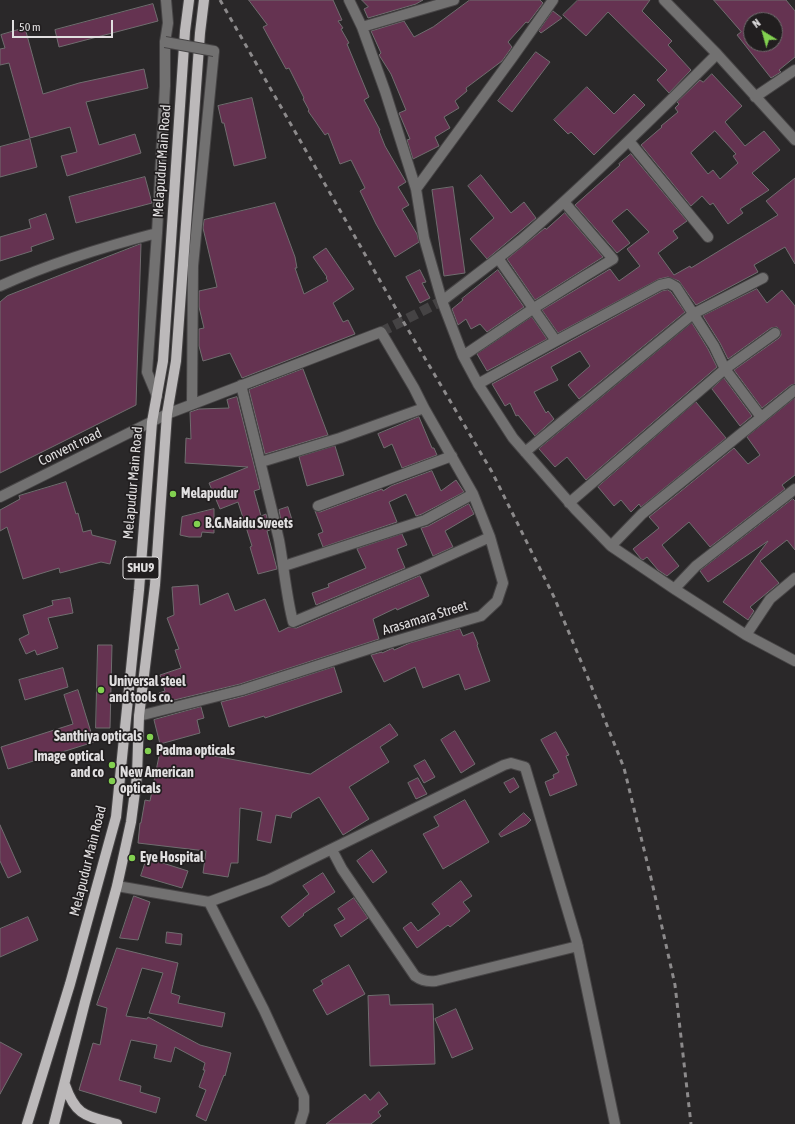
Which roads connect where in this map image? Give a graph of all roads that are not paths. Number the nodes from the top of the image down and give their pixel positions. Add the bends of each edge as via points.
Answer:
1 (166, 0) edge
2 (189, 0) edge
3 (204, 0) edge
4 (349, 0) edge
5 (454, 0) edge
6 (552, 0) edge
7 (664, 0) edge
8 (362, 27) junction
9 (165, 42) junction
10 (717, 54) junction
11 (795, 70) edge
12 (755, 97) junction
13 (795, 140) edge
14 (629, 141) junction
15 (416, 189) junction
16 (564, 202) junction
17 (157, 233) junction
18 (708, 237) dead end
19 (498, 258) junction
20 (763, 278) dead end
21 (0, 286) edge
22 (442, 301) junction
23 (534, 308) junction
24 (693, 314) junction
25 (381, 332) joint
26 (775, 332) dead end
27 (556, 341) junction
28 (463, 356) junction
29 (725, 369) junction
30 (478, 384) junction
31 (241, 385) junction
32 (795, 390) edge
33 (157, 396) junction
34 (192, 404) junction
35 (424, 408) junction
36 (167, 414) junction
37 (761, 417) junction
38 (152, 422) junction
39 (525, 452) junction
40 (452, 456) junction
41 (261, 462) junction
42 (794, 490) edge
43 (473, 494) junction
44 (0, 497) edge
45 (570, 503) junction
46 (318, 506) dead end
47 (490, 537) junction
48 (611, 546) junction
49 (284, 566) junction
50 (795, 578) edge
51 (676, 590) junction
52 (746, 634) junction
53 (795, 661) edge
54 (139, 716) junction
55 (332, 850) junction
56 (117, 886) junction
57 (209, 902) junction
58 (578, 946) junction
59 (64, 1085) junction
60 (27, 1124) edge
61 (54, 1124) edge
62 (117, 1124) edge
63 (300, 1124) edge
64 (615, 1124) edge

1 - 9 street via 168,23
2 - 33 main road, Melapudur Main Road / SHU9 via 163,361
3 - 36 main road, Melapudur Main Road / SHU9 via 176,361
4 - 8 street
5 - 8 street
6 - 15 street
7 - 10 street
8 - 15 street
9 - 17 street
9 - 34 street, bridge via 214,51 193,266
10 - 12 street
10 - 14 street
11 - 12 street
12 - 13 street
14 - 16 street
14 - 18 street
15 - 22 street via 424,238
16 - 19 street
16 - 23 street via 613,259
17 - 21 street via 60,261
17 - 33 street via 147,372
19 - 22 street
19 - 23 street
20 - 24 street
22 - 28 street
23 - 27 street
23 - 28 street
24 - 27 street via 676,287 670,283 660,285
24 - 29 street via 714,346
24 - 39 street
25 - 31 street, Convent road
25 - 35 street, Arasamara Street
26 - 29 street
27 - 30 street
28 - 30 street
29 - 37 street
29 - 45 street
30 - 39 street
31 - 34 street, Convent road
31 - 41 street
32 - 37 street
33 - 38 main road, Melapudur Main Road / SHU9
34 - 36 street, Convent road
35 - 40 street, Arasamara Street
35 - 41 street via 340,438
36 - 38 street, Convent road
36 - 54 main road, Melapudur Main Road / SHU9 via 155,585
37 - 48 street via 642,514
38 - 44 street, Convent road
38 - 60 main road, Melapudur Main Road / SHU9 via 139,590 116,817 70,984
39 - 45 street
40 - 43 street, Arasamara Street
40 - 46 street
41 - 49 street
42 - 51 street via 696,566
43 - 47 street, Arasamara Street
43 - 49 street via 425,520
45 - 48 street
47 - 49 street via 293,622
47 - 54 street, Arasamara Street via 503,583 497,600 482,616 242,690
48 - 51 street
50 - 52 street via 770,599
51 - 52 street
52 - 53 street
54 - 56 main road, Melapudur Main Road / SHU9 via 137,776 131,822
55 - 57 street via 268,880
55 - 58 street via 342,869 420,980 436,981
55 - 58 street via 504,765 511,763 524,767
56 - 57 street
56 - 59 main road, Melapudur Main Road / SHU9
57 - 63 street via 264,1010 304,1097 304,1111
58 - 64 street
59 - 61 main road, Melapudur Main Road / SHU9
59 - 62 main road via 80,1112

